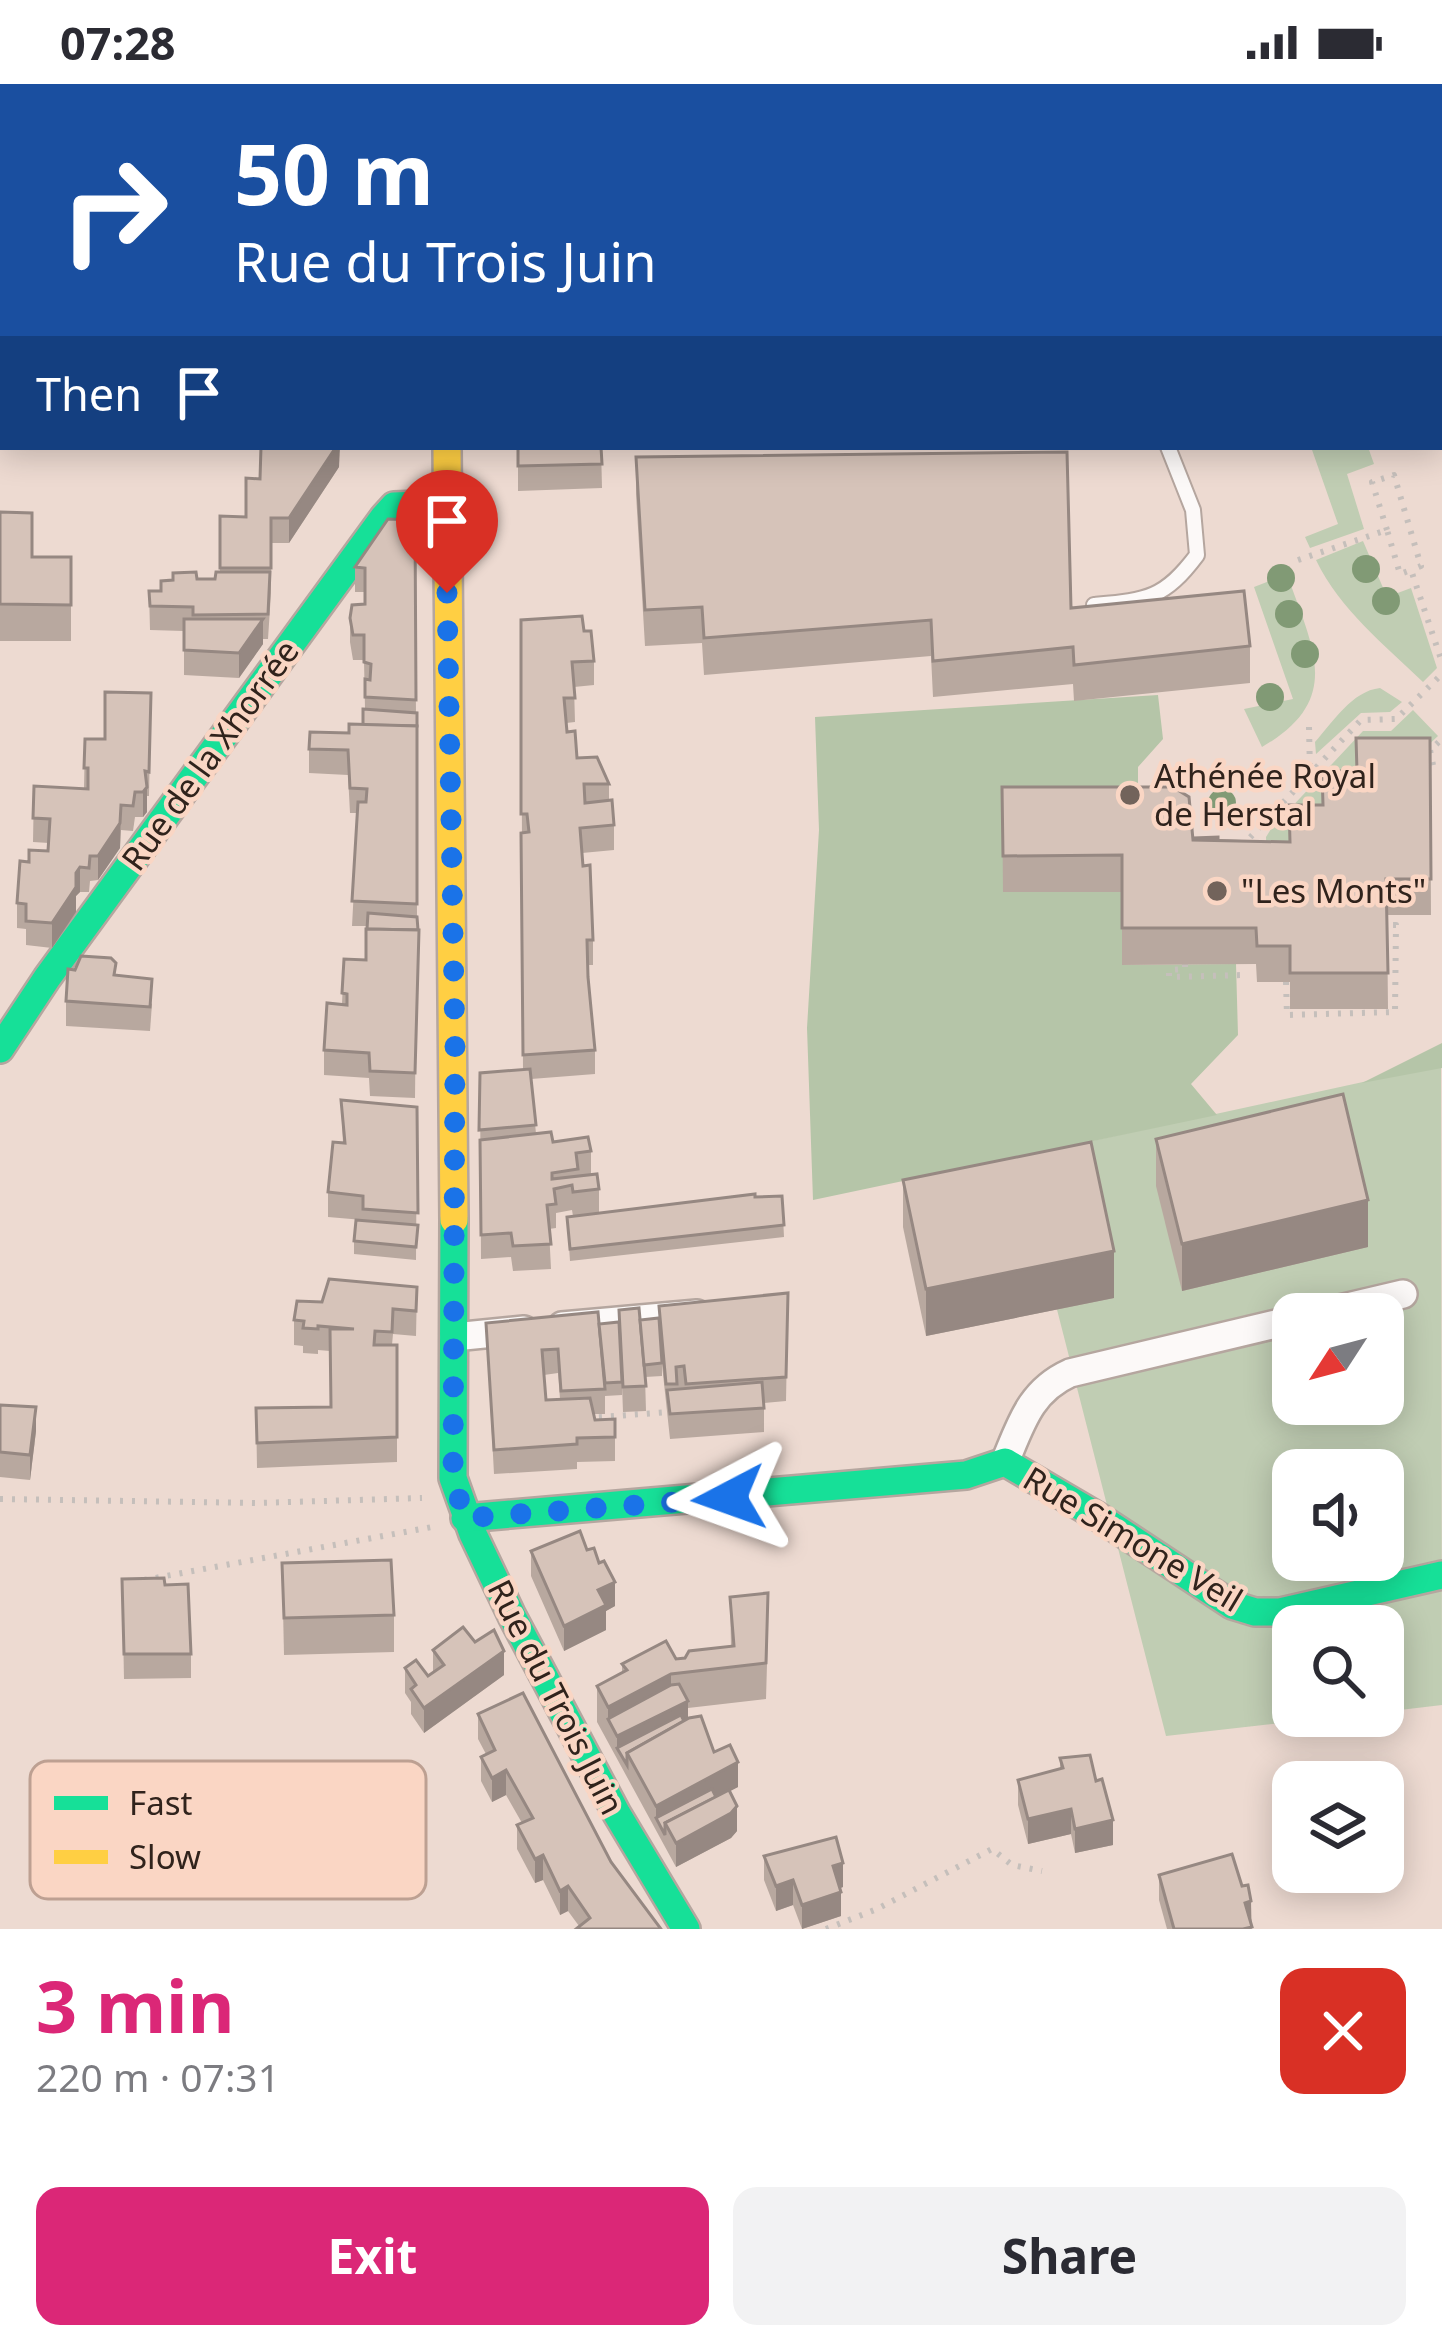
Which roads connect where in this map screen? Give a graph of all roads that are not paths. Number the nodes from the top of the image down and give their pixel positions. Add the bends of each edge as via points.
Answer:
1 (447, 450) edge
2 (1169, 450) edge
3 (446, 504) junction
4 (1094, 605) edge
5 (0, 1049) edge
6 (715, 1312) edge
7 (1272, 1325) edge
8 (454, 1337) junction
9 (1005, 1462) junction
10 (461, 1506) junction
11 (1442, 1575) edge
12 (686, 1929) edge

1 - 3 street, Rue du Trois Juin
2 - 4 lane via 1193,510 1197,555 1179,579 1145,600
3 - 5 street, Rue de la Xhorrée via 394,506 384,517
3 - 8 street, Rue du Trois Juin
6 - 8 street
7 - 9 street via 1047,1384
8 - 10 street, Rue du Trois Juin via 453,1478
9 - 10 street, Rue Simone Veil via 966,1475
9 - 11 street, Rue Simone Veil via 1232,1605 1256,1612
10 - 12 street, Rue du Trois Juin via 649,1875

